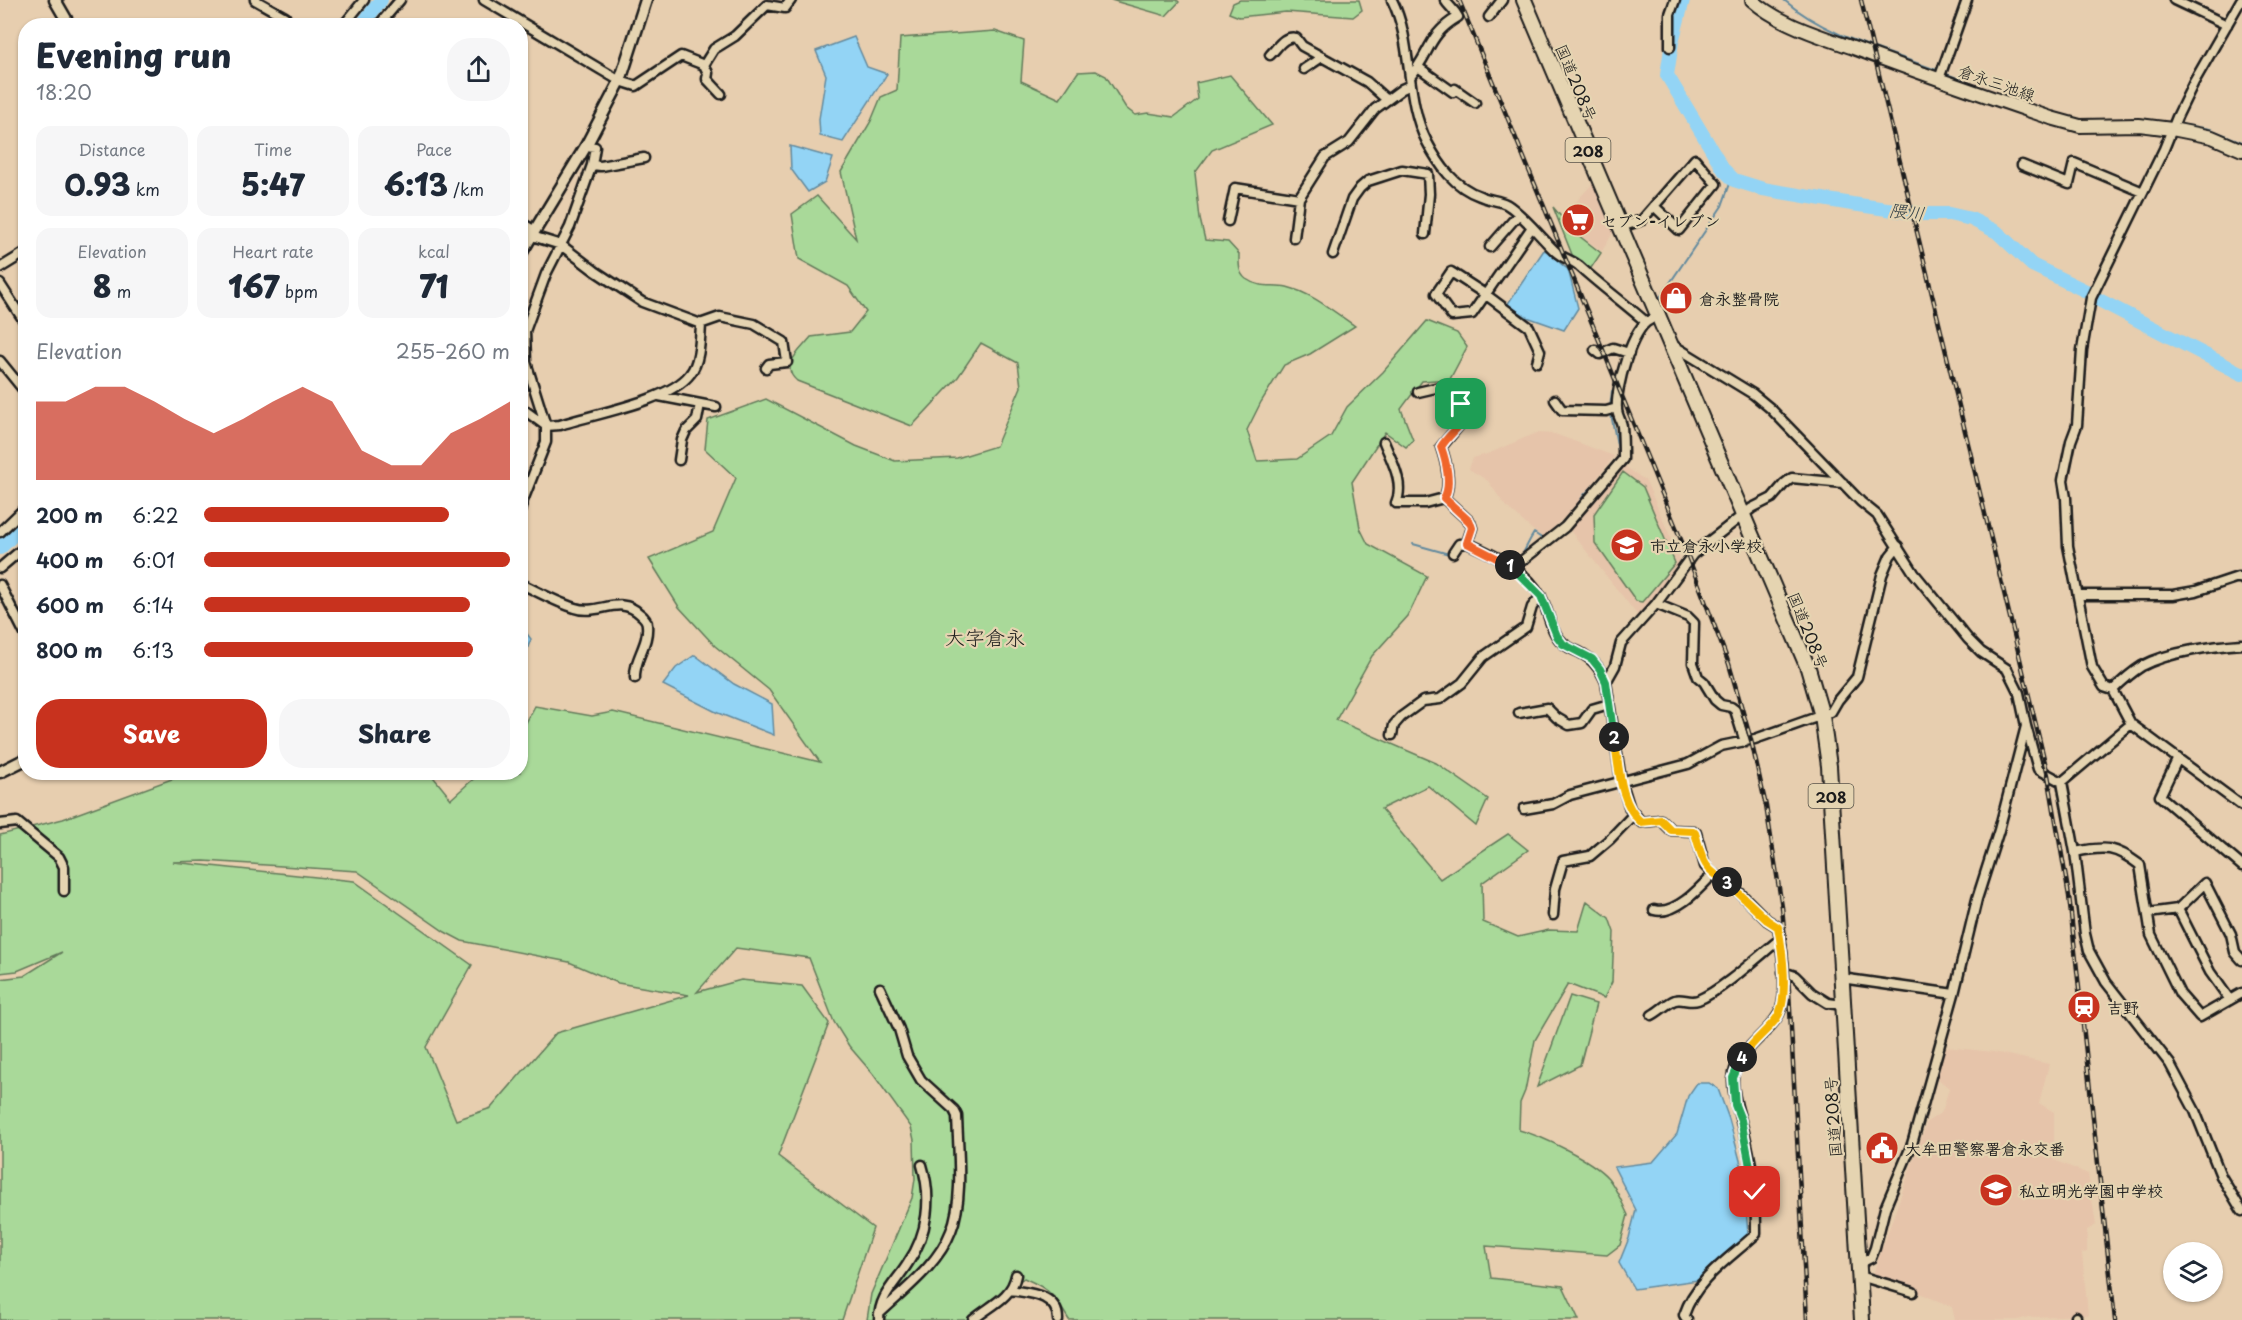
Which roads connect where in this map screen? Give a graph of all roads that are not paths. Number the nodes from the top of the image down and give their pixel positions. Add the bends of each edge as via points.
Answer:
1 (55, 0) edge
2 (255, 0) edge
3 (364, 0) edge
4 (400, 0) edge
5 (484, 0) edge
6 (646, 0) edge
7 (791, 0) edge
8 (1392, 0) edge
9 (1445, 0) edge
10 (1502, 0) edge
11 (1524, 0) edge
12 (1675, 0) edge
13 (1752, 0) edge
14 (1967, 0) edge
15 (2174, 0) edge
16 (2241, 1) edge
17 (1489, 17) dead end
18 (65, 18) edge
19 (285, 18) edge
20 (349, 18) edge
21 (385, 18) edge
22 (514, 18) edge
23 (2227, 25) junction
24 (528, 26) edge
25 (1670, 47) dead end
26 (1270, 55) dead end
27 (1322, 57) junction
28 (704, 65) junction
29 (1418, 67) junction
30 (1304, 69) dead end
31 (1939, 79) junction
32 (620, 81) junction
33 (1411, 81) junction
34 (721, 94) dead end
35 (1387, 100) junction
36 (1475, 103) dead end
37 (2172, 129) junction
38 (586, 146) junction
39 (2242, 150) edge
40 (644, 158) dead end
41 (1438, 159) junction
42 (592, 165) junction
43 (2022, 165) dead end
44 (1428, 174) junction
45 (2143, 192) junction
46 (1299, 198) junction
47 (1654, 206) junction
48 (1518, 215) junction
49 (1228, 222) dead end
50 (1621, 227) junction
51 (528, 228) edge
52 (1532, 228) junction
53 (534, 233) junction
54 (1425, 234) dead end
55 (1294, 238) dead end
56 (528, 242) edge
57 (561, 245) junction
58 (1490, 247) dead end
59 (1334, 254) dead end
60 (18, 257) edge
61 (0, 268) edge
62 (0, 284) edge
63 (1485, 294) junction
64 (1653, 311) junction
65 (18, 312) edge
66 (528, 324) edge
67 (700, 324) junction
68 (1671, 344) junction
69 (1595, 350) dead end
70 (1629, 353) junction
71 (0, 361) edge
72 (1537, 363) dead end
73 (528, 368) edge
74 (766, 368) dead end
75 (18, 383) edge
76 (1418, 392) dead end
77 (659, 396) junction
78 (1555, 400) dead end
79 (700, 404) junction
80 (716, 407) dead end
81 (1617, 408) junction
82 (528, 413) edge
83 (546, 426) junction
84 (1384, 442) dead end
85 (679, 460) dead end
86 (1843, 483) junction
87 (528, 488) edge
88 (1444, 498) junction
89 (18, 515) edge
90 (1743, 515) junction
91 (0, 532) edge
92 (1467, 543) junction
93 (1898, 546) junction
94 (18, 553) edge
95 (1453, 553) dead end
96 (1514, 567) junction
97 (0, 568) edge
98 (2242, 579) edge
99 (0, 585) edge
100 (528, 587) edge
101 (2078, 595) junction
102 (1541, 596) junction
103 (1656, 604) junction
104 (18, 620) edge
105 (2242, 644) edge
106 (635, 678) dead end
107 (1606, 682) junction
108 (2113, 690) junction
109 (1609, 704) junction
110 (1520, 713) dead end
111 (1822, 716) junction
112 (2131, 724) junction
113 (2026, 726) junction
114 (1392, 735) dead end
115 (1745, 742) junction
116 (2178, 758) junction
117 (18, 763) edge
118 (0, 772) edge
119 (1621, 780) junction
120 (2062, 782) junction
121 (2242, 806) edge
122 (1524, 809) dead end
123 (1633, 815) junction
124 (0, 824) edge
125 (2075, 852) junction
126 (2242, 866) edge
127 (1713, 874) junction
128 (64, 891) dead end
129 (2178, 909) junction
130 (1654, 910) dead end
131 (2148, 913) junction
132 (1553, 915) dead end
133 (1780, 939) junction
134 (2242, 960) edge
135 (1783, 972) junction
136 (1841, 978) junction
137 (880, 988) dead end
138 (2242, 993) edge
139 (1954, 994) junction
140 (2230, 1000) junction
141 (1842, 1005) junction
142 (1652, 1015) dead end
143 (922, 1165) dead end
144 (2242, 1212) edge
145 (1859, 1270) junction
146 (1016, 1275) dead end
147 (1010, 1290) junction
148 (1913, 1292) dead end
149 (879, 1317) edge
150 (973, 1320) edge
151 (1058, 1320) edge
152 (1687, 1320) edge
153 (1862, 1320) edge

1 - 18 street
2 - 19 street
3 - 20 street
4 - 21 street
5 - 22 street
6 - 32 street
7 - 28 street via 785,8 767,5 735,36 714,49
8 - 33 street via 1400,16
9 - 29 street via 1458,17 1438,30
10 - 17 street
11 - 50 highway, 国道208号 / 208
12 - 25 street via 1670,14
13 - 31 main road, 倉永三池線 via 1781,19
14 - 31 street
15 - 23 street
16 - 23 street
23 - 37 street
24 - 32 street
26 - 27 street via 1291,37
27 - 30 street
27 - 35 street via 1367,82
28 - 32 street via 681,56 636,86
28 - 34 street via 707,79
29 - 33 street
29 - 36 street
31 - 37 main road, 倉永三池線 via 2080,126
32 - 38 street
33 - 35 street
33 - 41 street via 1419,121
35 - 46 street via 1349,142 1325,157
37 - 39 main road, 倉永三池線 via 2212,137
37 - 45 street
38 - 42 street via 595,147
38 - 53 street
40 - 42 street
41 - 44 street
41 - 48 street via 1460,186 1506,204
42 - 57 street
43 - 45 street via 2069,183 2074,163
44 - 54 street
44 - 59 street via 1402,170 1368,181 1352,199
45 - 101 street via 2091,298 2082,350 2077,425 2063,480 2068,546
46 - 49 street via 1235,188
46 - 55 street
47 - 47 street via 1695,159 1716,184 1679,230
47 - 50 street via 1642,220
48 - 52 street
48 - 58 street
50 - 64 highway, 国道208号 / 208
51 - 53 street
52 - 63 street
52 - 64 street via 1585,273
53 - 56 street
53 - 57 street
57 - 66 street
57 - 67 street via 642,302
60 - 61 street
62 - 65 street
63 - 63 street via 1472,314 1452,316 1436,294 1451,272
63 - 72 street via 1528,327 1540,351
64 - 68 highway, 国道208号 / 208
64 - 70 street via 1635,336
67 - 74 street via 720,317 754,324 784,342 787,362 769,364
67 - 77 street via 692,372
68 - 86 street via 1770,408
68 - 90 highway, 国道208号 / 208
69 - 70 street via 1600,354 1613,348
70 - 81 street
71 - 75 street
73 - 83 street
76 - 88 street via 1444,386 1455,392 1468,412 1441,447 1448,469
77 - 79 street
77 - 83 street
78 - 81 street via 1562,410
79 - 80 street
79 - 85 street via 697,420 682,440
81 - 96 street via 1623,459 1566,527
82 - 83 street
83 - 87 street via 546,442
84 - 88 street via 1398,480 1399,496 1393,503 1425,503
86 - 90 street via 1792,478 1772,498
86 - 93 street via 1877,515
88 - 92 street via 1470,522
89 - 91 street
90 - 103 street via 1693,554
90 - 111 highway, 国道208号 / 208 via 1808,668
92 - 95 street via 1459,544
92 - 96 street
93 - 111 street via 1882,575 1857,676 1831,712
93 - 113 street via 1914,573 1968,639 2007,669 2019,693
94 - 97 street
96 - 102 street
98 - 101 street via 2173,595
99 - 104 street
100 - 106 street via 577,609 627,604 636,610 647,624 647,642 634,667
101 - 108 street via 2092,667 2104,687
102 - 107 street via 1563,644 1592,659
102 - 114 street via 1532,607 1526,627 1483,657 1462,683 1440,699 1423,701 1401,717
103 - 107 street via 1621,643
103 - 115 street via 1694,622 1694,670 1715,700 1735,710
105 - 108 street via 2145,664
107 - 109 street
108 - 112 street
109 - 110 street via 1592,708 1582,723 1569,725 1547,708
109 - 119 street
111 - 115 street
111 - 136 highway, 国道208号 / 208 via 1829,766
112 - 116 street
112 - 120 street
113 - 120 street via 2038,769
113 - 139 street
115 - 119 street via 1721,747 1688,764
116 - 121 street
116 - 126 street via 2160,796
117 - 118 street
119 - 122 street via 1553,804
119 - 123 street
120 - 125 street
123 - 127 street via 1641,822 1661,820 1671,830 1693,831 1705,866
123 - 132 street via 1590,856 1563,861
124 - 128 street via 17,822 59,857 64,867
125 - 131 street via 2115,849 2140,865
125 - 144 street via 2089,951 2106,982 2170,1064 2195,1111 2221,1176
127 - 130 street via 1690,897 1665,912
127 - 133 street via 1731,884 1778,927
129 - 131 street
129 - 134 street via 2205,883
129 - 140 street via 2210,972
131 - 140 street via 2151,935 2180,994 2200,1017
133 - 135 street
133 - 142 street via 1699,1000 1678,999
135 - 141 street via 1792,974 1828,1003
135 - 152 street via 1778,1017 1746,1051 1733,1078 1735,1105 1753,1173 1756,1234 1703,1282 1689,1302 1684,1315
136 - 139 street
136 - 141 highway, 国道208号 / 208
137 - 149 street via 921,1080 957,1116 958,1195 951,1233 930,1264
138 - 140 street
139 - 145 street via 1912,1144 1885,1208 1871,1258
141 - 145 highway, 国道208号 / 208
143 - 149 street via 927,1189 923,1237 882,1300
145 - 148 street
145 - 153 highway, 国道208号 / 208
146 - 147 street
147 - 150 street
147 - 151 street via 1048,1299 1056,1306

